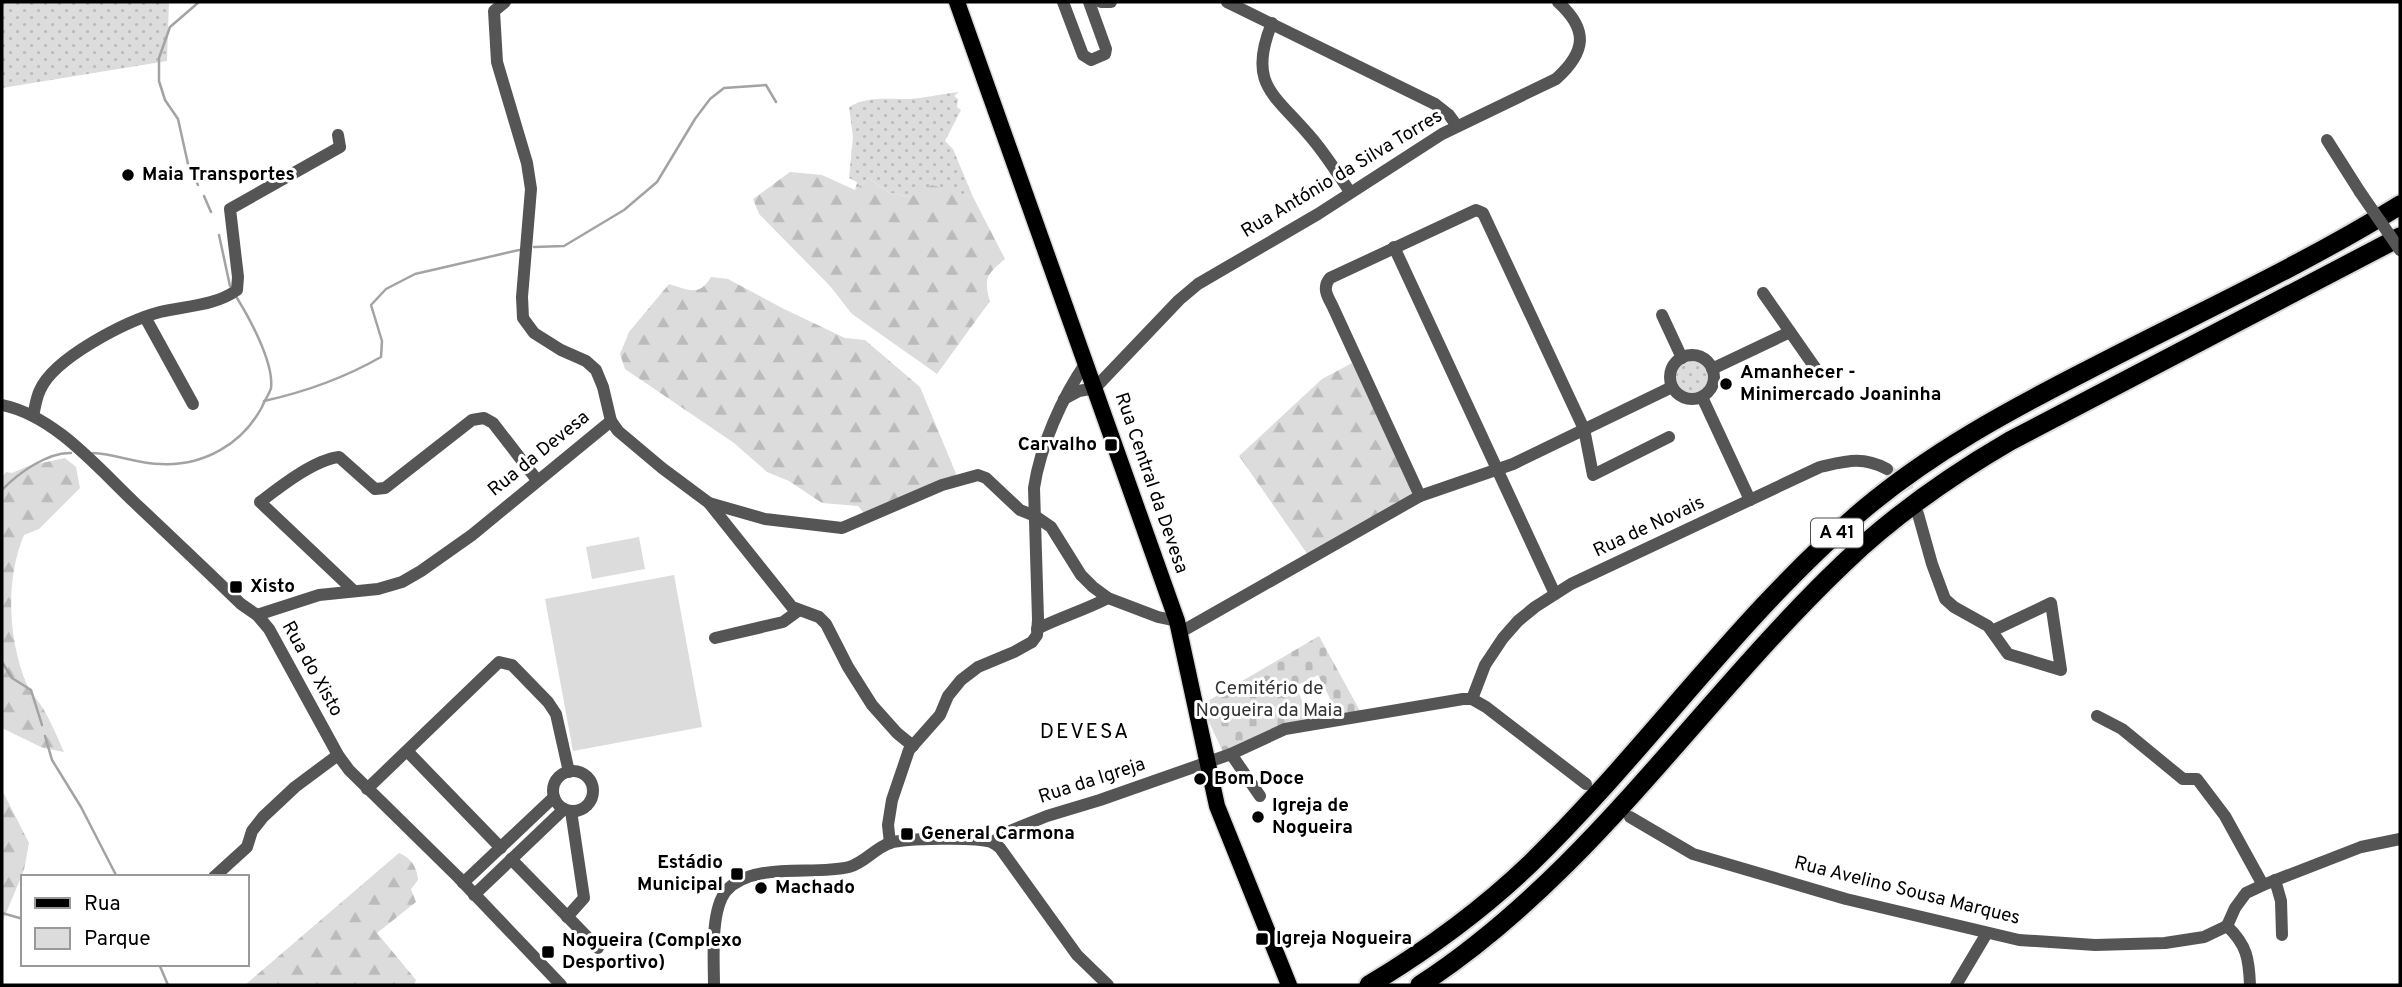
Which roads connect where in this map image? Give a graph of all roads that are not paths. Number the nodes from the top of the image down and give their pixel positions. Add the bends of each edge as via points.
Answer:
1 (505, 2) edge
2 (957, 2) edge
3 (1063, 2) edge
4 (1089, 2) edge
5 (1101, 2) edge
6 (1111, 2) edge
7 (1227, 2) edge
8 (1558, 2) edge
9 (1272, 23) junction
10 (1457, 126) junction
11 (338, 135) dead end
12 (2327, 140) dead end
13 (1350, 192) junction
14 (2400, 205) edge
15 (2400, 237) edge
16 (1394, 247) junction
17 (2400, 250) edge
18 (1763, 293) dead end
19 (1662, 315) dead end
20 (145, 317) junction
21 (1790, 332) junction
22 (1682, 358) junction
23 (1086, 363) junction
24 (1712, 369) junction
25 (1816, 369) dead end
26 (1672, 387) junction
27 (1096, 388) junction
28 (1703, 397) junction
29 (1064, 399) junction
30 (193, 404) dead end
31 (2, 405) edge
32 (33, 416) junction
33 (611, 421) junction
34 (1584, 429) junction
35 (1669, 438) dead end
36 (1887, 469) tunnel mouth
37 (1498, 470) junction
38 (537, 480) junction
39 (1420, 496) junction
40 (1751, 500) junction
41 (709, 503) junction
42 (1918, 514) tunnel mouth
43 (1035, 516) junction
44 (354, 591) junction
45 (1555, 594) junction
46 (1108, 598) junction
47 (798, 611) junction
48 (257, 615) junction
49 (1178, 627) junction
50 (1037, 629) junction
51 (1992, 631) junction
52 (715, 638) dead end
53 (1472, 699) junction
54 (2097, 716) dead end
55 (913, 746) junction
56 (407, 751) junction
57 (1231, 754) junction
58 (338, 755) junction
59 (1206, 762) junction
60 (569, 772) junction
61 (1586, 784) dead end
62 (367, 789) junction
63 (1260, 796) dead end
64 (554, 797) junction
65 (567, 810) junction
66 (1630, 817) dead end
67 (2400, 839) edge
68 (993, 842) junction
69 (890, 843) junction
70 (501, 848) junction
71 (511, 859) junction
72 (216, 875) edge
73 (2269, 882) junction
74 (463, 883) junction
75 (474, 895) junction
76 (567, 917) junction
77 (2227, 926) junction
78 (1987, 933) junction
79 (2282, 935) dead end
80 (598, 948) dead end
81 (1286, 984) edge
82 (561, 985) edge
83 (714, 985) edge
84 (1108, 985) edge
85 (1369, 985) edge
86 (1419, 985) edge
87 (1956, 985) edge
88 (2250, 985) edge

1 - 33 street, Rua da Devesa via 494,11 496,62 531,189 523,318 534,333 596,370
2 - 23 main road, Rua Central da Devesa
3 - 4 street via 1083,55 1091,60 1106,49
5 - 6 street
7 - 9 street
8 - 10 street, Rua António da Silva Torres via 1570,13 1581,40 1571,66 1539,89
9 - 10 street via 1435,104
9 - 13 street via 1263,45 1269,92 1324,153
10 - 13 street, Rua António da Silva Torres
11 - 20 street via 340,147 230,209 237,290 225,299
12 - 17 street, bridge
13 - 27 street, Rua António da Silva Torres via 1198,284
14 - 85 highway, A 41 via 1987,424 1885,492 1786,584 1530,864 1461,923
15 - 86 highway, A 41 via 2010,441 1906,509 1821,586 1550,881 1480,942
16 - 34 street via 1470,212 1483,213
16 - 37 street
16 - 39 street via 1330,278 1326,290
18 - 21 street
19 - 22 street
20 - 30 street
20 - 32 street via 65,360 40,389
21 - 24 street
21 - 25 street
22 - 24 street via 1700,357
22 - 26 street via 1671,372
23 - 27 main road, Rua Central da Devesa
23 - 29 street
24 - 28 street via 1713,382
26 - 28 street via 1686,398
26 - 34 street
27 - 29 street
27 - 49 main road, Rua Central da Devesa
28 - 40 street
29 - 43 street via 1037,473
31 - 32 street, Rua do Xisto
32 - 48 street, Rua do Xisto via 71,442
33 - 38 street, Rua da Devesa
33 - 41 street
34 - 35 street via 1592,474
34 - 37 street
36 - 40 street, Rua de Novais via 1859,460 1820,467
37 - 39 street
37 - 45 street
38 - 44 street, Rua da Devesa via 421,571 402,582
38 - 44 street via 493,422 484,418 472,420 385,488 375,489 339,457 330,458 260,502
39 - 49 street
40 - 45 street, Rua de Novais
41 - 43 street via 765,519 842,528 942,485 978,475 1020,510
41 - 47 street
42 - 51 street via 1945,600
43 - 46 street via 1051,527 1081,575
43 - 50 street
44 - 48 street, Rua da Devesa via 319,595
45 - 53 street, Rua de Novais via 1503,638 1485,665
46 - 49 street
46 - 50 street
47 - 52 street via 783,622
47 - 55 street via 826,624 872,705
48 - 58 street, Rua do Xisto
49 - 59 main road, Rua Central da Devesa
50 - 55 street via 1032,642 961,680 940,715
51 - 51 street via 2051,603 2061,670 2008,654
53 - 57 street via 1285,729
53 - 61 street
54 - 73 street via 2122,729 2183,779 2197,779
55 - 69 street via 892,800
56 - 60 street via 493,667 506,662 556,714
56 - 62 street
56 - 70 street
57 - 59 street
57 - 63 street
58 - 62 street, Rua do Xisto
58 - 72 street via 263,817 247,847
59 - 68 street, Rua da Igreja via 1047,816
59 - 81 main road, Rua Central da Devesa via 1228,840
60 - 64 street via 554,784
60 - 65 street via 586,776 592,792 584,807
62 - 74 street, Rua do Xisto
64 - 65 street
64 - 70 street
65 - 71 street
65 - 76 street via 584,898
66 - 78 street, Rua Avelino Sousa Marques via 1693,854 1846,899
67 - 73 street via 2361,847
68 - 69 street via 917,839
68 - 84 street via 1077,955
69 - 83 street via 852,866 758,874 739,880 724,893 717,918
70 - 74 street
71 - 75 street
71 - 76 street
73 - 77 street via 2246,894
73 - 79 street via 2281,901
74 - 75 street, Rua do Xisto
75 - 82 street, Rua do Xisto
76 - 80 street
77 - 78 street, Rua Avelino Sousa Marques via 2204,937 2142,944 2019,940
77 - 88 street via 2244,947
78 - 87 street

